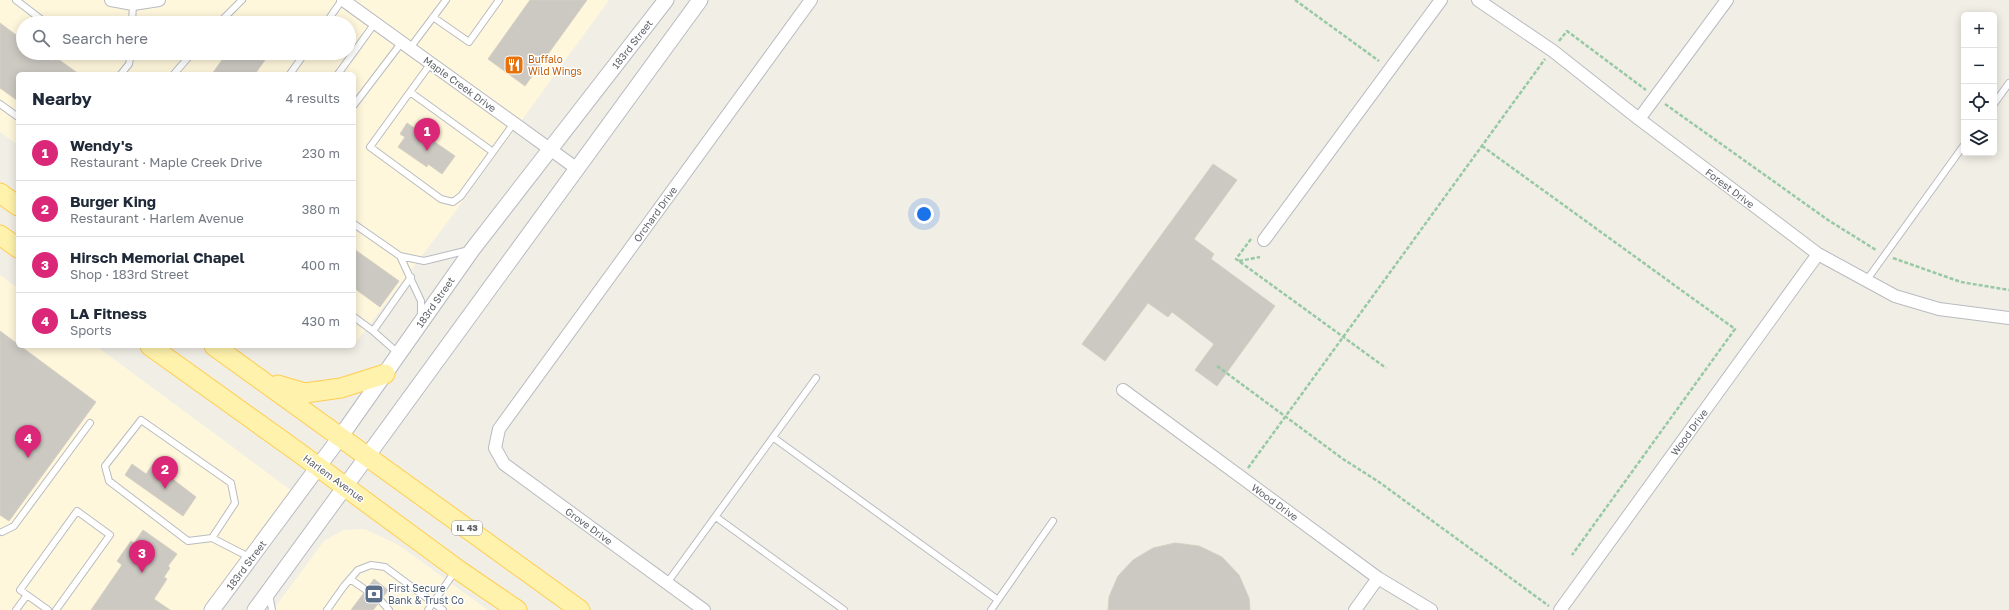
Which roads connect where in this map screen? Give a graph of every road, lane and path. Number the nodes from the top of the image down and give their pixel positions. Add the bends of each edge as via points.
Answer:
1 (16, 0) edge
2 (111, 0) edge
3 (159, 0) edge
4 (242, 0) edge
5 (343, 0) edge
6 (446, 0) edge
7 (499, 0) edge
8 (666, 0) edge
9 (700, 0) edge
10 (811, 0) edge
11 (1295, 0) edge
12 (1441, 0) edge
13 (1478, 0) edge
14 (1727, 0) edge
15 (133, 4) junction
16 (37, 16) edge
17 (132, 16) edge
18 (225, 16) edge
19 (331, 16) edge
20 (434, 17) junction
21 (375, 23) junction
22 (406, 45) junction
23 (1555, 46) dead end
24 (356, 49) edge
25 (1384, 55) dead end
26 (1545, 59) dead end
27 (130, 60) edge
28 (186, 60) edge
29 (300, 60) edge
30 (348, 60) edge
31 (1379, 61) junction
32 (431, 63) junction
33 (1375, 68) dead end
34 (123, 72) edge
35 (176, 72) edge
36 (291, 72) edge
37 (339, 72) edge
38 (2009, 83) edge
39 (410, 92) junction
40 (1655, 97) junction
41 (1997, 100) edge
42 (356, 103) edge
43 (0, 104) edge
44 (16, 116) edge
45 (1639, 119) junction
46 (514, 123) junction
47 (1482, 146) junction
48 (1961, 149) edge
49 (551, 150) junction
50 (492, 152) junction
51 (576, 168) junction
52 (0, 193) edge
53 (16, 205) edge
54 (356, 225) edge
55 (0, 235) edge
56 (1258, 238) joint
57 (16, 247) edge
58 (472, 250) junction
59 (1818, 254) junction
60 (1885, 254) junction
61 (400, 256) junction
62 (1260, 257) dead end
63 (1239, 261) junction
64 (411, 277) junction
65 (1866, 281) junction
66 (2009, 290) edge
67 (356, 318) edge
68 (2009, 318) edge
69 (421, 323) junction
70 (373, 330) junction
71 (1343, 337) junction
72 (153, 348) edge
73 (217, 348) edge
74 (399, 354) junction
75 (1217, 366) dead end
76 (1386, 368) dead end
77 (385, 374) junction
78 (816, 378) dead end
79 (261, 380) junction
80 (1123, 390) dead end
81 (1286, 416) junction
82 (90, 423) dead end
83 (499, 429) joint
84 (341, 436) junction
85 (774, 438) junction
86 (369, 456) junction
87 (319, 467) junction
88 (1247, 470) dead end
89 (346, 486) junction
90 (716, 517) junction
91 (1053, 521) dead end
92 (1, 533) edge
93 (212, 538) junction
94 (1572, 555) dead end
95 (251, 558) junction
96 (456, 569) junction
97 (1378, 578) junction
98 (350, 579) junction
99 (668, 583) junction
100 (366, 590) dead end
101 (268, 591) junction
102 (27, 595) junction
103 (998, 600) junction
104 (381, 601) dead end
105 (434, 603) junction
106 (16, 610) edge
107 (48, 610) edge
108 (56, 610) edge
109 (212, 610) edge
110 (255, 610) edge
111 (272, 610) edge
112 (327, 610) edge
113 (389, 610) edge
114 (428, 610) edge
115 (443, 610) edge
116 (517, 610) edge
117 (580, 610) edge
118 (704, 610) edge
119 (844, 610) edge
120 (991, 610) edge
121 (1356, 610) edge
122 (1431, 610) edge
123 (1555, 610) edge
124 (1560, 610) edge

1 - 16 lane
2 - 15 street
3 - 15 street
4 - 18 lane
5 - 19 lane
5 - 21 street, Maple Creek Drive
6 - 20 lane
7 - 20 lane via 469,42
8 - 49 street, 183rd Street
9 - 51 street
10 - 83 street, Orchard Drive
11 - 31 path
12 - 56 street
13 - 45 street, Forest Drive via 1553,51
14 - 40 street
15 - 17 lane
20 - 22 lane
21 - 22 street, Maple Creek Drive
21 - 24 lane
22 - 32 street, Maple Creek Drive
22 - 42 lane
23 - 40 path via 1566,32
25 - 31 path
26 - 47 path
27 - 34 lane
28 - 35 lane
29 - 36 lane
30 - 37 lane
31 - 33 path
32 - 39 lane
32 - 46 street, Maple Creek Drive
38 - 41 lane
39 - 50 lane
39 - 50 lane via 370,147 441,199 453,202 461,196
40 - 45 street
40 - 60 path via 1828,220
43 - 44 lane
45 - 59 street, Forest Drive
46 - 49 street, Maple Creek Drive
46 - 50 lane
47 - 71 path
47 - 94 path via 1735,329
48 - 60 lane
49 - 51 street, Maple Creek Drive
49 - 58 street, 183rd Street
51 - 86 street
52 - 53 main road
54 - 61 lane
55 - 57 main road
56 - 63 path via 1236,259
58 - 61 lane via 424,261
58 - 69 street, 183rd Street
59 - 65 street, Forest Drive
59 - 124 street, Wood Drive
60 - 65 lane
60 - 66 path via 1961,282
61 - 64 lane
62 - 63 path
63 - 71 path
64 - 69 lane via 421,301
64 - 70 lane
65 - 68 street, Forest Drive via 1896,296 1940,309
67 - 70 lane
69 - 74 street, 183rd Street
70 - 74 lane
71 - 76 path
71 - 81 path
72 - 87 main road, Harlem Avenue
73 - 79 main road, IL 43
74 - 77 street, 183rd Street
75 - 81 path
77 - 79 main road via 341,388 305,393
77 - 84 street, 183rd Street
78 - 85 lane
79 - 84 main road, IL 43
80 - 97 street, Wood Drive
81 - 88 path
81 - 123 path
82 - 92 lane via 14,526
83 - 99 street, Grove Drive via 495,448 504,464
84 - 86 main road, IL 43
84 - 87 street, 183rd Street
85 - 90 lane
85 - 103 lane
86 - 89 street
86 - 117 main road, IL 43
87 - 89 main road, Harlem Avenue
87 - 95 street, 183rd Street
89 - 96 main road, Harlem Avenue
89 - 101 street
90 - 99 lane
90 - 119 lane
91 - 103 lane
93 - 93 lane via 235,503 231,483 141,420 105,466 109,481 188,541
93 - 95 lane
95 - 109 street, 183rd Street
96 - 105 lane
96 - 116 main road, Harlem Avenue
97 - 121 street
97 - 122 street, Wood Drive
98 - 100 lane
98 - 105 lane via 358,570 371,565 385,567
98 - 112 lane
99 - 118 street, Grove Drive
101 - 110 street
101 - 111 lane
102 - 106 lane
102 - 107 lane
102 - 108 lane via 20,590 77,511 110,535
103 - 120 lane
104 - 113 lane
105 - 114 lane
105 - 115 lane

